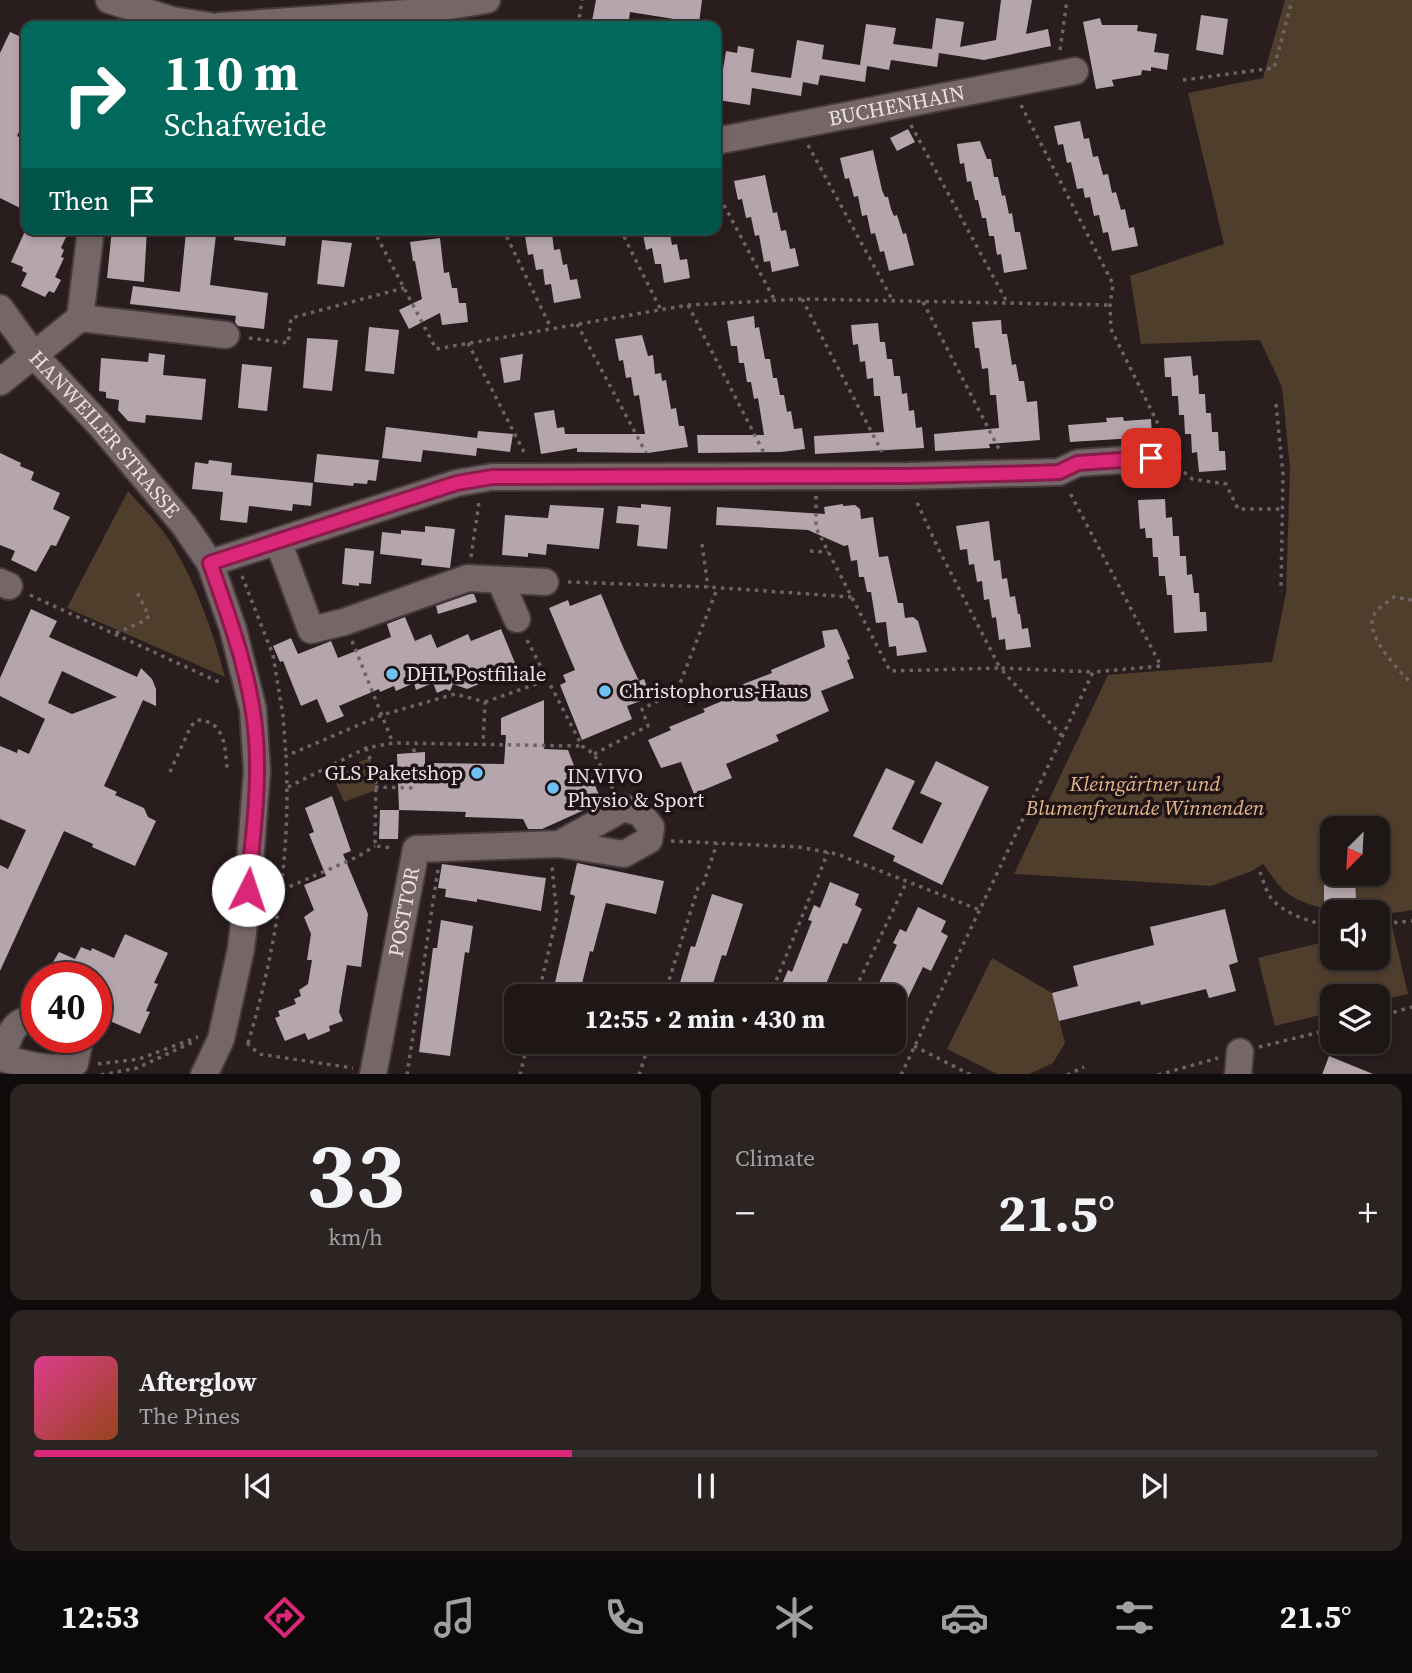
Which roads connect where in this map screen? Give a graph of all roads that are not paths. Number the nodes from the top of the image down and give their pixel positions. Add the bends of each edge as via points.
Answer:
1 (487, 0) edge
2 (113, 1) edge
3 (342, 10) edge
4 (178, 21) edge
5 (258, 21) edge
6 (1076, 71) dead end
7 (721, 140) edge
8 (89, 235) edge
9 (0, 308) edge
10 (80, 318) junction
11 (226, 335) road end
12 (34, 355) junction
13 (0, 382) edge
14 (1165, 446) road end
15 (278, 541) junction
16 (221, 559) junction
17 (500, 580) junction
18 (545, 582) dead end
19 (517, 619) road end
20 (555, 844) junction
21 (21, 1023) edge
22 (74, 1053) edge
23 (1, 1058) edge
24 (373, 1073) edge
25 (210, 1074) edge

1 - 3 street via 407,13
2 - 4 street
3 - 5 street
6 - 7 street, BUCHENHAIN
8 - 10 street
9 - 12 street, HANWEILER STRASSE
10 - 11 street
10 - 12 street
12 - 13 street
12 - 16 street, HANWEILER STRASSE
14 - 15 street via 1078,463 1059,472 482,479
15 - 16 street
15 - 17 street via 311,630 468,578
16 - 25 street, HANWEILER STRASSE via 250,697 257,771 241,948
17 - 18 street
17 - 19 street
20 - 20 street, POSTTOR via 624,854 649,840 651,827 640,813 624,808
20 - 24 street, POSTTOR via 429,848
21 - 23 street via 9,1034
22 - 23 street via 61,1069

